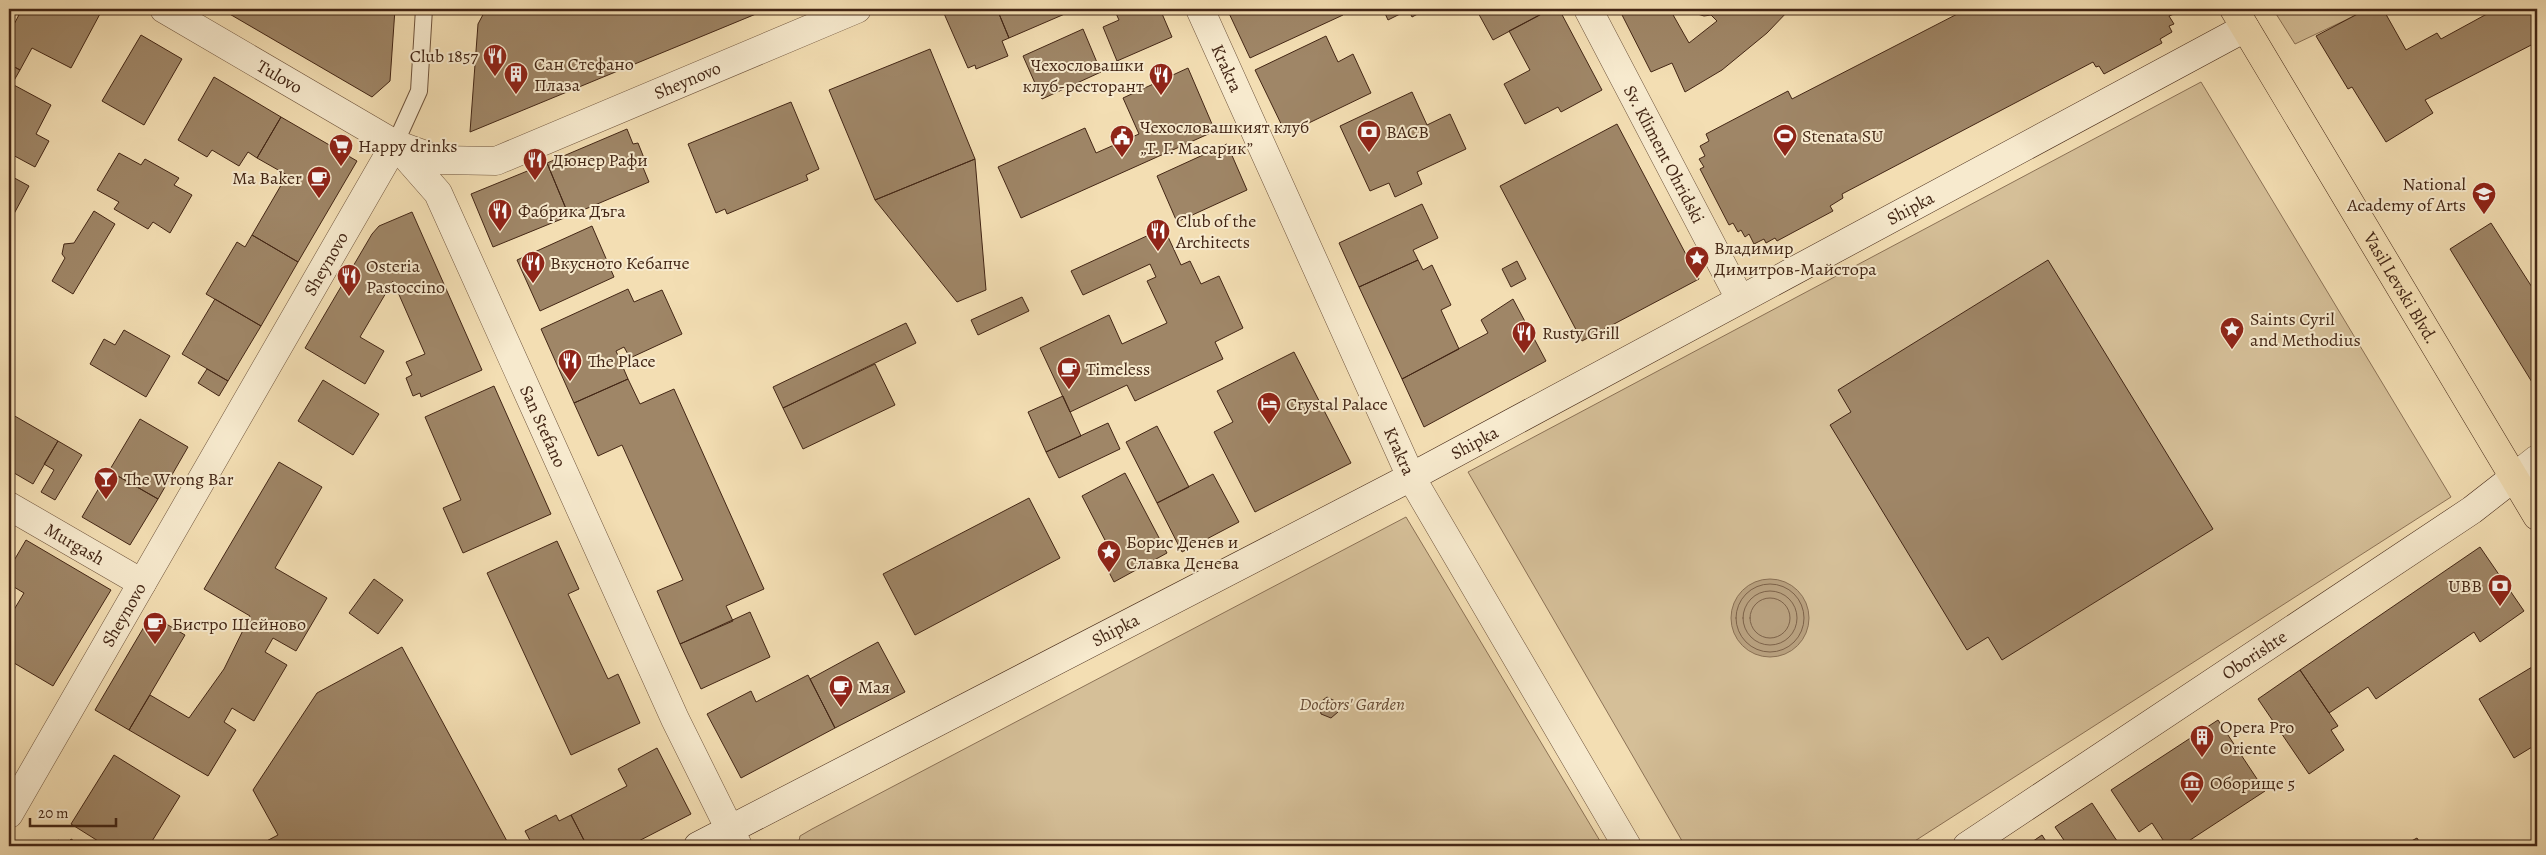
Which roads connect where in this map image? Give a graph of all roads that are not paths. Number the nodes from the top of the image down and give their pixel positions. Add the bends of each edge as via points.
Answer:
1 (164, 9) edge
2 (424, 9) edge
3 (857, 9) edge
4 (1200, 9) edge
5 (1588, 9) edge
6 (2239, 18) edge
7 (395, 144) junction
8 (1740, 299) junction
9 (2537, 459) edge
10 (1411, 477) junction
11 (2513, 478) junction
12 (9, 506) edge
13 (2537, 516) edge
14 (142, 583) junction
15 (9, 814) edge
16 (734, 838) edge
17 (698, 846) edge
18 (1627, 846) edge
19 (1967, 846) edge

1 - 7 street, Tulovo
2 - 7 lane via 419,91
3 - 7 street, Sheynovo via 496,161 439,160
4 - 10 street, Krakra
5 - 8 street, Sv. Kliment Ohridski
6 - 8 street, Shipka
6 - 11 main road, Vasil Levski Blvd.
7 - 14 street, Sheynovo
7 - 16 street, San Stefano via 438,193 675,719
8 - 10 street, Shipka
9 - 11 street, Oborishte
10 - 16 street, Shipka
10 - 18 street, Krakra
11 - 13 main road, Vasil Levski Blvd.
11 - 19 street, Oborishte via 2472,510
12 - 14 street, Murgash
14 - 15 street, Sheynovo
16 - 17 street, Shipka

